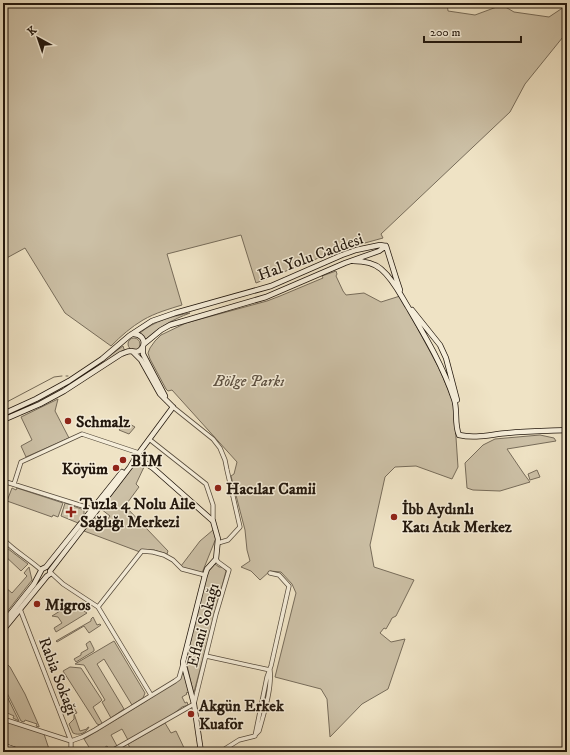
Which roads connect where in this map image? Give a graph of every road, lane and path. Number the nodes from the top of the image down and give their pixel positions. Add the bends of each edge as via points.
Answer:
1 (386, 246) junction
2 (349, 262) junction
3 (132, 334) junction
4 (127, 338) junction
5 (143, 346) junction
6 (132, 352) junction
7 (173, 407) junction
8 (3, 414) edge
9 (3, 420) edge
10 (567, 430) edge
11 (460, 434) junction
12 (150, 439) junction
13 (137, 455) junction
14 (3, 481) edge
15 (14, 484) junction
16 (92, 510) junction
17 (213, 521) junction
18 (3, 539) edge
19 (218, 544) junction
20 (216, 559) junction
21 (43, 569) junction
22 (270, 573) dead end
23 (49, 574) junction
24 (205, 575) junction
25 (98, 607) junction
26 (20, 609) junction
27 (3, 623) edge
28 (3, 630) edge
29 (206, 656) junction
30 (183, 662) junction
31 (270, 670) junction
32 (151, 695) junction
33 (194, 704) junction
34 (3, 719) edge
35 (71, 741) junction
36 (3, 745) edge
37 (23, 752) edge
38 (71, 752) edge
39 (110, 752) edge
40 (201, 752) edge
41 (220, 752) edge

1 - 2 street, Hal Yolu Caddesi
1 - 3 street, Hal Yolu Caddesi via 356,250 272,286 161,317
1 - 11 street via 403,296 440,345 446,358 457,397
2 - 5 street, Hal Yolu Caddesi via 266,297 170,325
2 - 11 street via 366,262 376,266 400,292 443,370 456,403 457,427
3 - 4 street
3 - 5 street via 140,336 144,341
4 - 6 street via 125,344
4 - 8 street via 69,381 42,397
5 - 6 street via 139,351
5 - 7 street via 143,354 162,392
6 - 7 street via 141,360 160,394
6 - 9 street via 125,352 40,404
7 - 12 street
7 - 19 street via 213,439 225,460 240,527 228,540
10 - 11 street via 467,437
12 - 13 street
12 - 17 street via 206,484 213,505
13 - 15 street via 82,434 21,462
13 - 16 street
13 - 17 street
13 - 23 street
14 - 15 street
15 - 16 street
16 - 21 street
17 - 19 street
18 - 21 street
19 - 20 street
20 - 24 street
20 - 29 street, Eflani Sokağı via 230,570
21 - 23 street via 49,569
21 - 23 street via 43,575
21 - 27 street
22 - 31 street via 279,575 289,586
23 - 25 street
23 - 26 street
24 - 25 street via 182,569 164,554 142,551
24 - 30 street
25 - 32 street
26 - 28 street
26 - 35 street, Rabia Sokağı
29 - 31 street
29 - 33 street, Eflani Sokağı
30 - 32 street via 179,678
30 - 33 street
31 - 41 street via 271,678 259,731 255,736 239,740
32 - 35 street via 95,730
33 - 39 street
33 - 40 street
34 - 35 street
35 - 38 street, Rabia Sokağı
36 - 37 street

